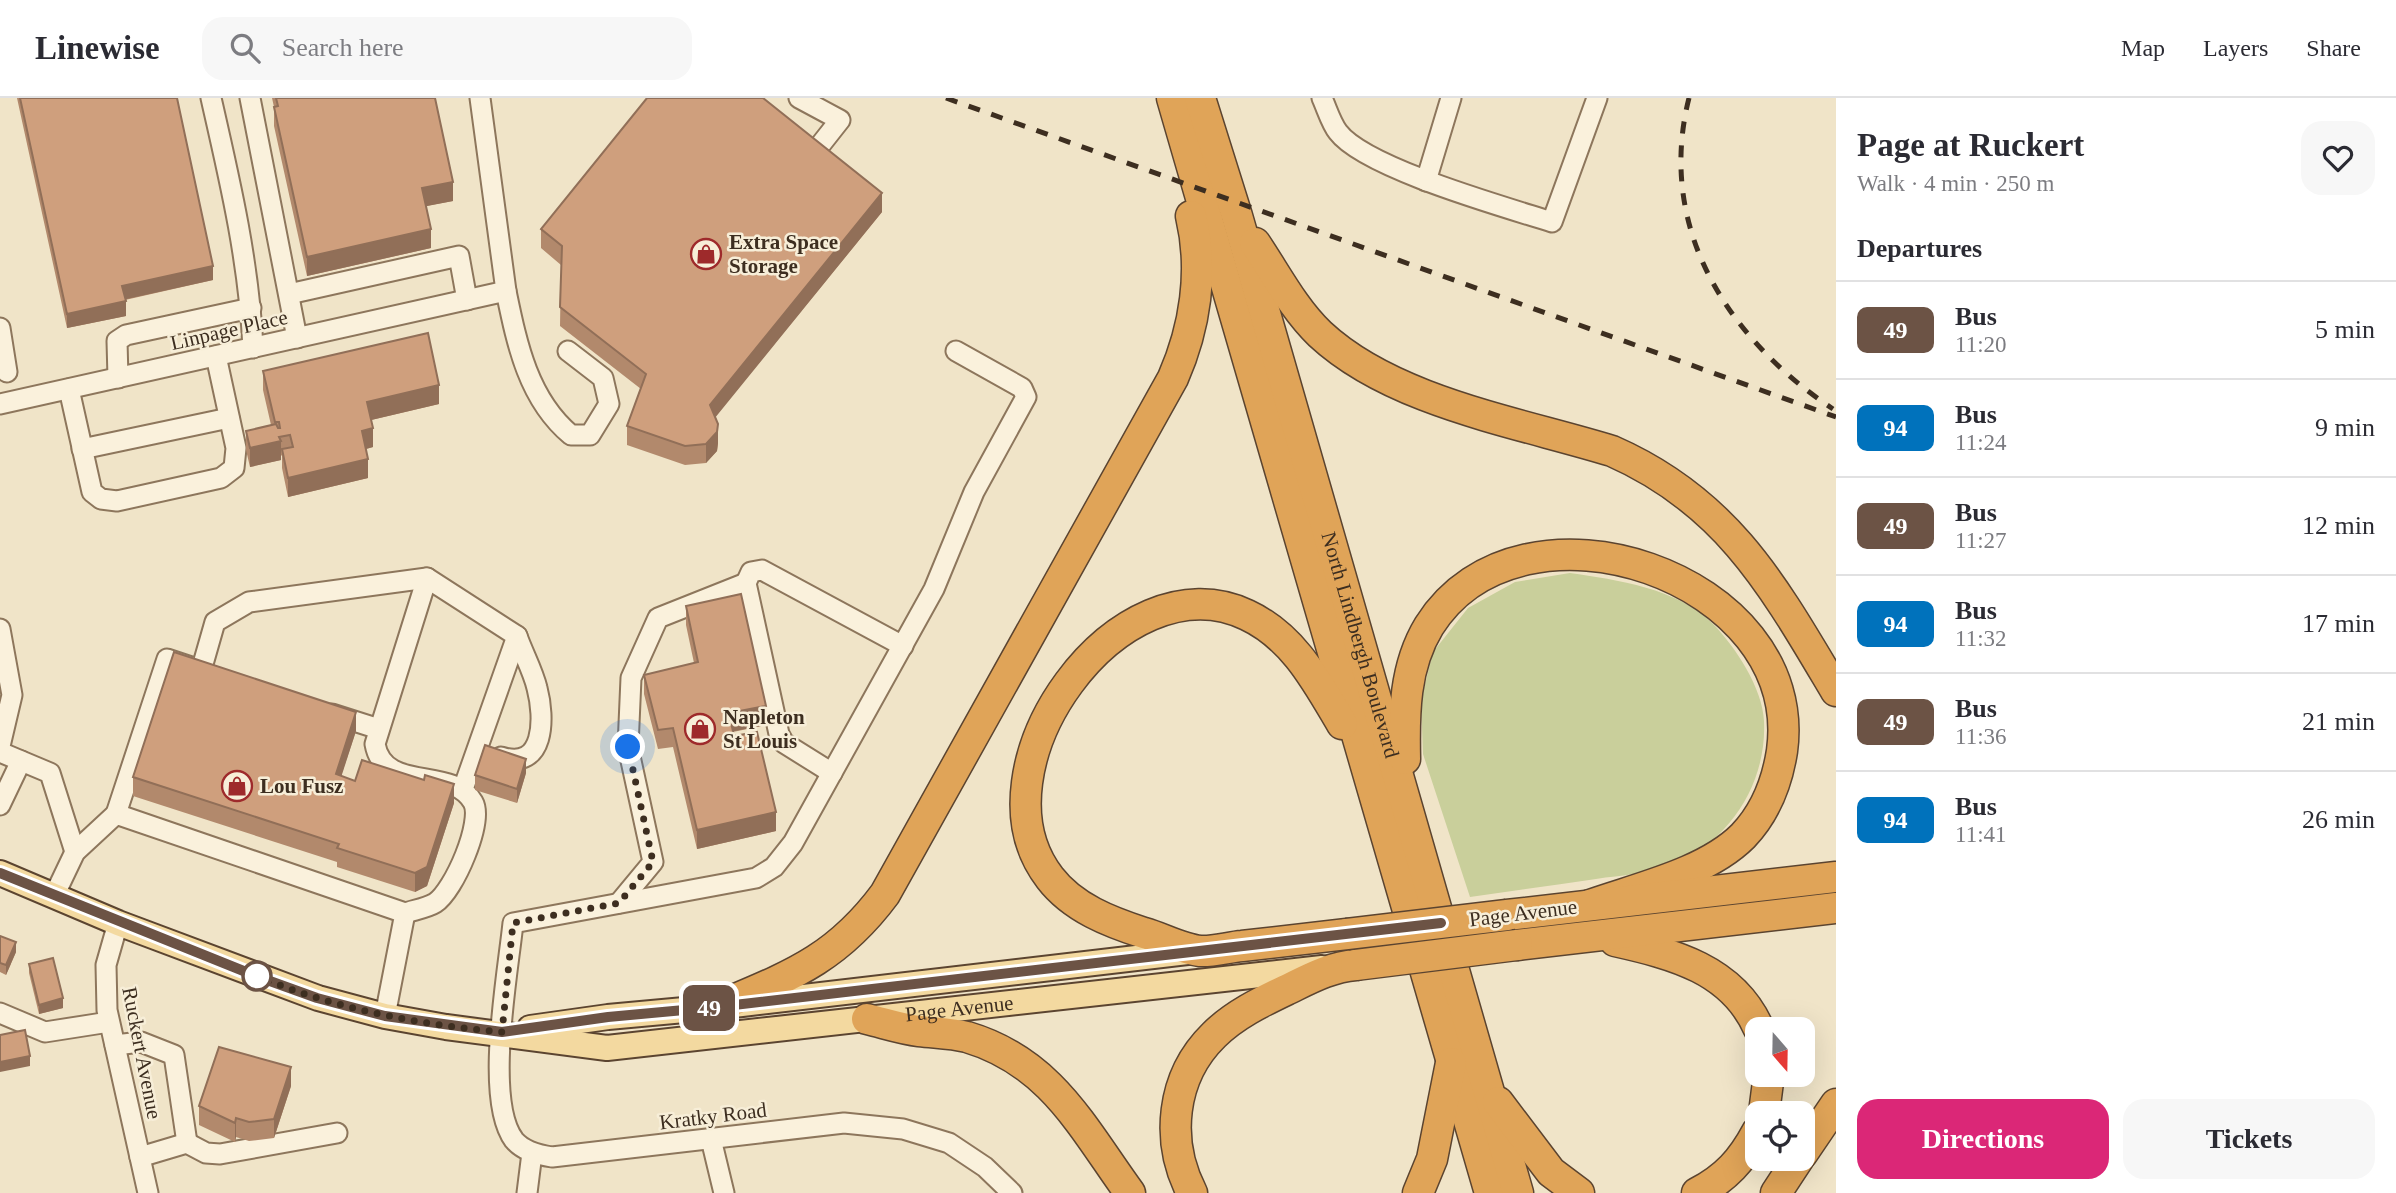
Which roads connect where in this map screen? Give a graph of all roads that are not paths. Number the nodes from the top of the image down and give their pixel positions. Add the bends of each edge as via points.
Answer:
1 (211, 98) edge
2 (250, 98) edge
3 (480, 98) edge
4 (799, 98) edge
5 (1157, 98) edge
6 (1172, 98) edge
7 (1200, 98) edge
8 (1322, 98) edge
9 (1451, 98) edge
10 (1597, 98) edge
11 (814, 153) edge
12 (1426, 181) junction
13 (1237, 216) junction
14 (506, 291) junction
15 (289, 294) junction
16 (467, 300) junction
17 (251, 308) junction
18 (0, 328) edge
19 (297, 338) junction
20 (253, 348) junction
21 (568, 351) dead end
22 (956, 351) dead end
23 (216, 356) junction
24 (4, 372) edge
25 (118, 378) junction
26 (69, 389) junction
27 (7, 403) edge
28 (229, 418) junction
29 (82, 449) junction
30 (427, 578) junction
31 (746, 583) junction
32 (0, 629) edge
33 (517, 636) junction
34 (902, 646) junction
35 (3, 662) edge
36 (1836, 691) edge
37 (315, 708) edge
38 (379, 729) junction
39 (0, 749) edge
40 (477, 749) junction
41 (21, 761) junction
42 (1365, 764) junction
43 (832, 773) junction
44 (463, 789) junction
45 (1405, 798) junction
46 (0, 805) edge
47 (116, 814) junction
48 (75, 852) junction
49 (0, 873) edge
50 (1836, 877) edge
51 (54, 896) junction
52 (619, 903) junction
53 (1590, 905) junction
54 (1836, 908) edge
55 (405, 913) junction
56 (118, 923) junction
57 (1594, 936) junction
58 (1200, 951) junction
59 (1346, 966) junction
60 (717, 1007) junction
61 (0, 1013) edge
62 (385, 1016) junction
63 (1751, 1017) edge
64 (867, 1019) junction
65 (108, 1022) junction
66 (502, 1032) junction
67 (114, 1045) junction
68 (1451, 1060) junction
69 (1489, 1090) junction
70 (1836, 1104) edge
71 (337, 1133) dead end
72 (1815, 1135) edge
73 (711, 1139) junction
74 (187, 1143) junction
75 (532, 1153) junction
76 (1745, 1154) edge
77 (140, 1157) junction
78 (1790, 1171) edge
79 (1008, 1192) edge
80 (148, 1193) edge
81 (527, 1193) edge
82 (724, 1193) edge
83 (1130, 1193) edge
84 (1192, 1193) edge
85 (1418, 1193) edge
86 (1490, 1193) edge
87 (1518, 1193) edge
88 (1579, 1193) edge
89 (1697, 1193) edge
90 (1776, 1193) edge

1 - 17 street via 237,212
2 - 15 street
3 - 14 street
4 - 11 street via 840,120
5 - 60 highway via 1188,201 1197,255 1191,332 1173,379 885,894 854,932 804,970
6 - 42 highway, North Lindbergh Boulevard
7 - 13 highway, North Lindbergh Boulevard
8 - 12 street via 1339,133 1359,149
9 - 12 street
10 - 12 street via 1552,222
13 - 36 highway via 1304,317 1353,362 1412,391 1612,451 1688,493 1757,565
13 - 45 highway, North Lindbergh Boulevard
14 - 16 street, Linpage Place
14 - 21 street via 518,346 536,394 554,421 571,435 590,435 609,404 603,378
15 - 16 street via 459,256
15 - 19 street
16 - 19 street, Linpage Place
17 - 20 street
17 - 25 street via 126,335 117,341
18 - 24 street
19 - 20 street, Linpage Place
20 - 23 street, Linpage Place
22 - 34 street via 1022,388 1026,397 974,492 934,589
23 - 25 street, Linpage Place
23 - 28 street
24 - 27 street
25 - 26 street, Linpage Place
26 - 27 street, Linpage Place
26 - 29 street
28 - 29 street
28 - 29 street via 236,448 234,468 221,478 117,501 101,499 92,492
30 - 33 street
30 - 38 street
30 - 47 street via 249,602 215,622 207,673 167,659
31 - 34 street via 751,572 762,570
31 - 43 street via 779,734 784,743
31 - 52 street via 659,618 631,678 628,747 653,862
32 - 35 street
33 - 40 street
33 - 40 street via 537,688 541,717 537,746 515,762
34 - 43 street
35 - 39 street via 12,695
37 - 38 street
38 - 44 street via 374,744 377,758 386,768
39 - 41 street
40 - 44 street
41 - 46 street
41 - 48 street via 50,773
42 - 58 highway via 1303,662 1282,639 1246,614 1201,606 1151,614 1120,632 1086,662 1045,722 1028,766 1023,806 1031,846 1050,879 1080,905 1122,926
42 - 68 highway, North Lindbergh Boulevard
43 - 52 street via 793,843 774,866 755,878
44 - 55 street via 474,803 477,820 454,881 436,903
45 - 53 highway via 1404,710 1412,667 1428,627 1474,580 1514,562 1567,555 1625,562 1691,588 1753,639 1773,679 1783,724 1774,786 1753,825 1707,862
45 - 69 highway, North Lindbergh Boulevard
47 - 48 street
47 - 55 street
48 - 51 street
49 - 51 main road, Page Avenue
50 - 53 highway, Page Avenue
51 - 56 main road, Page Avenue
52 - 66 street via 513,923
53 - 58 highway, Page Avenue, bridge
54 - 57 highway, Page Avenue
55 - 62 street
56 - 62 main road, Page Avenue via 317,998
56 - 65 street, Ruckert Avenue via 106,965
57 - 59 highway, Page Avenue, bridge
57 - 63 highway via 1676,955 1698,966 1737,994
58 - 60 main road, Page Avenue
59 - 64 main road, Page Avenue
59 - 84 highway via 1264,1001 1226,1024 1190,1068 1174,1124 1180,1164
60 - 66 main road, Page Avenue
61 - 65 street via 45,1032
62 - 66 main road, Page Avenue
64 - 66 main road, Page Avenue via 607,1048
64 - 83 highway via 965,1037 1028,1065 1058,1093
65 - 67 street, Ruckert Avenue
66 - 75 street via 499,1097 507,1129
67 - 74 street via 141,1042 174,1055
67 - 77 street, Ruckert Avenue
68 - 85 highway via 1434,1149
68 - 86 highway, North Lindbergh Boulevard
69 - 87 highway, North Lindbergh Boulevard
69 - 88 highway via 1551,1172
70 - 72 highway
71 - 74 street via 220,1154
73 - 75 street, Kratky Road via 552,1157
73 - 79 street, Kratky Road via 844,1123 903,1129 949,1143 985,1167
73 - 82 street
74 - 77 street
75 - 81 street
76 - 89 highway via 1731,1171
77 - 80 street, Ruckert Avenue
78 - 90 highway

